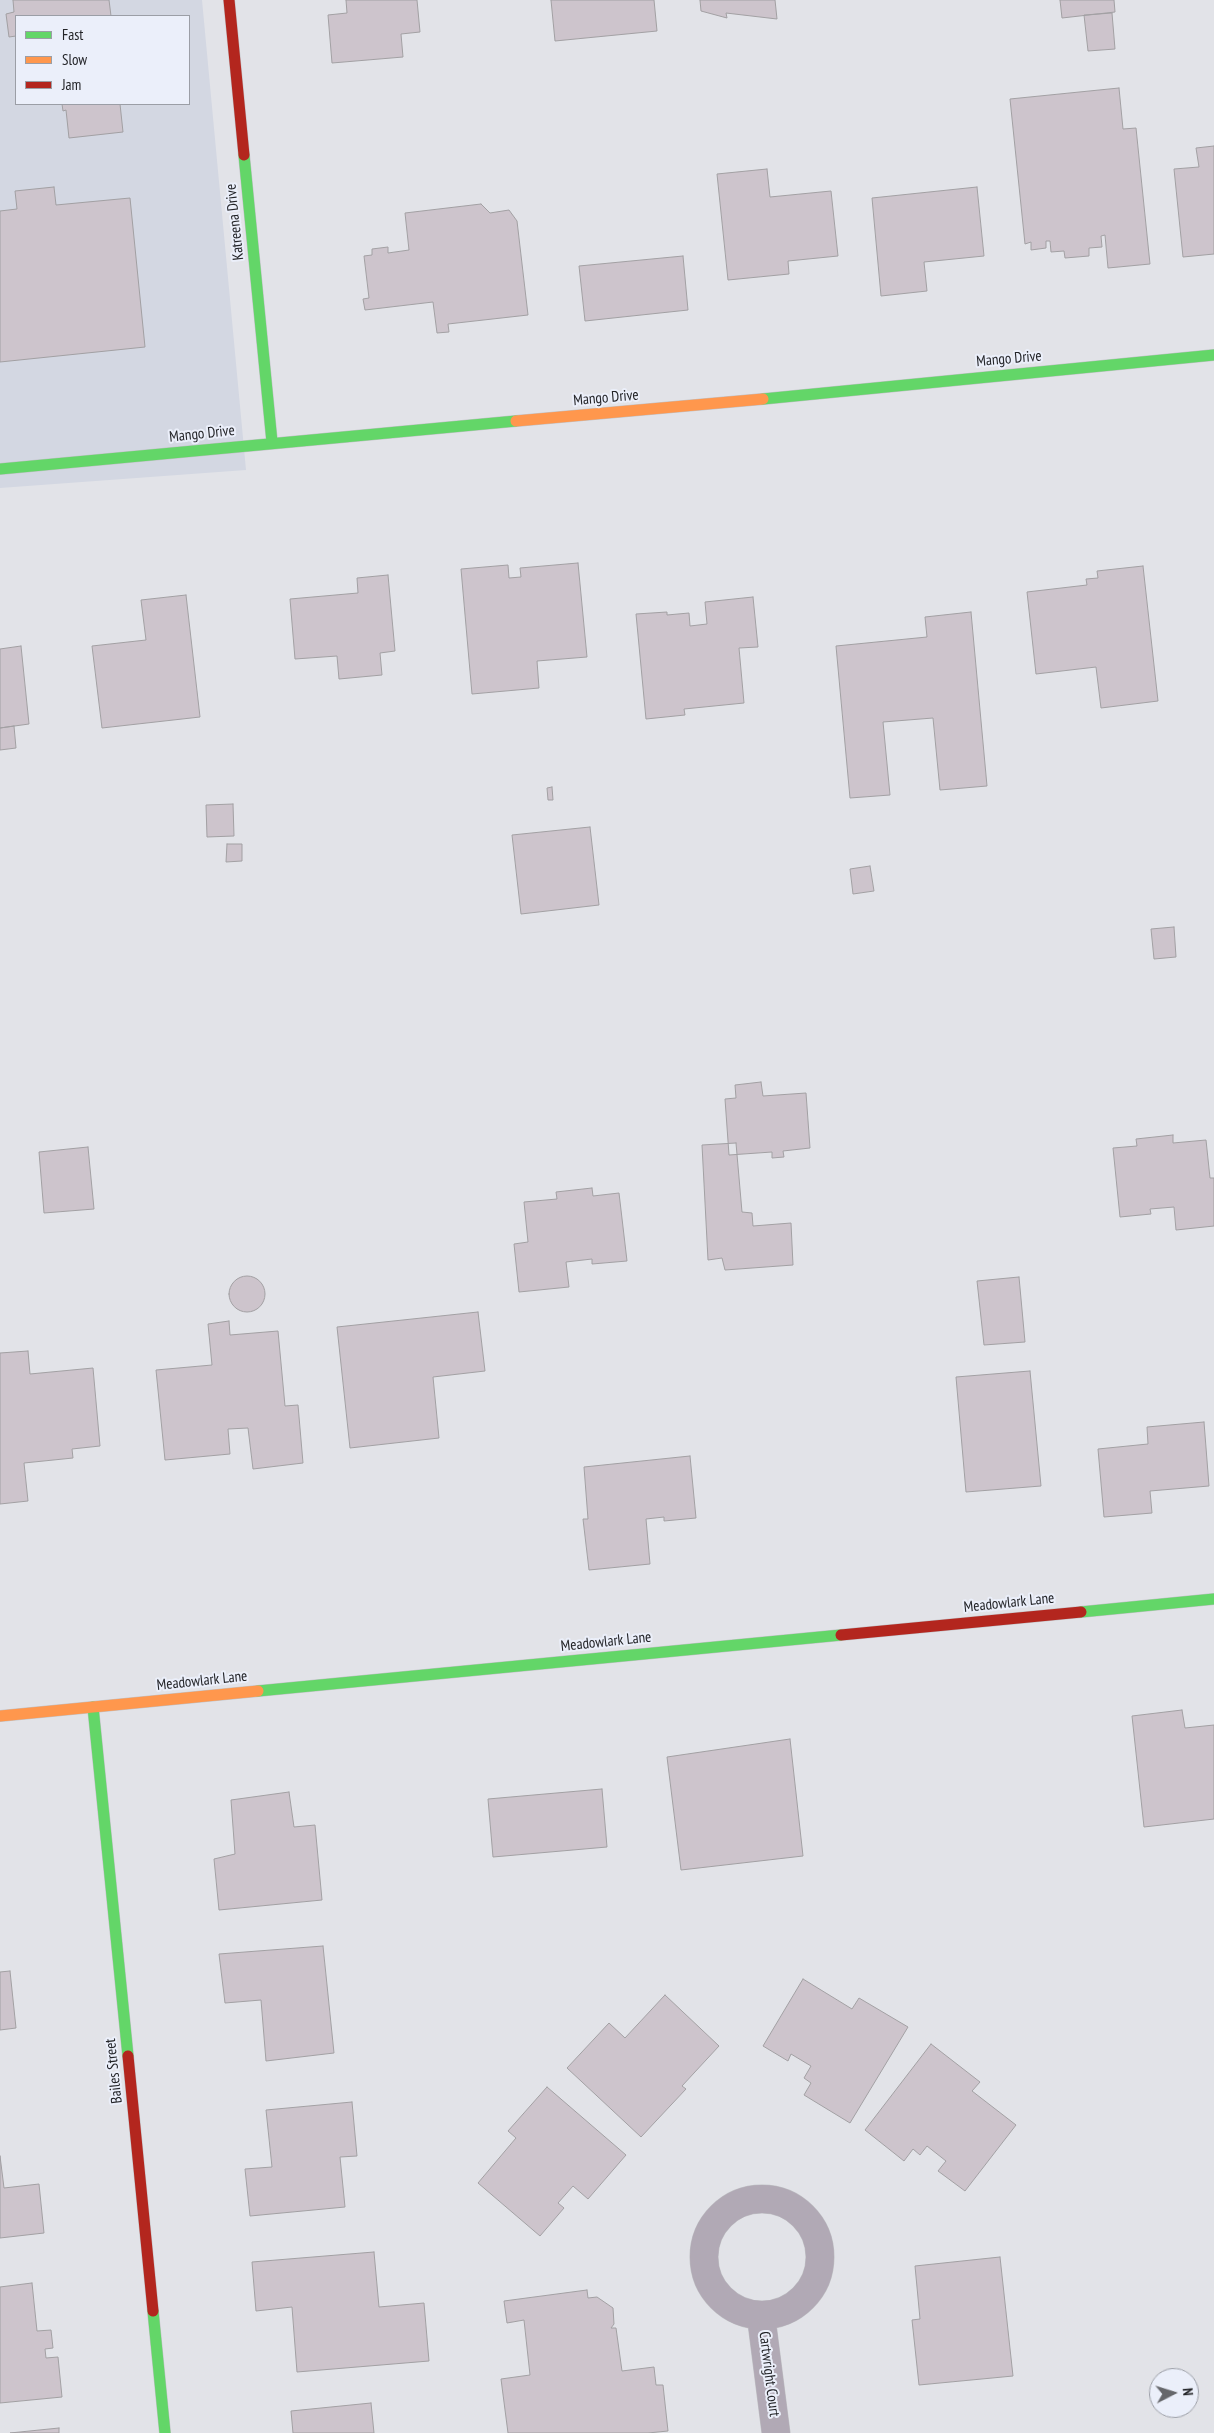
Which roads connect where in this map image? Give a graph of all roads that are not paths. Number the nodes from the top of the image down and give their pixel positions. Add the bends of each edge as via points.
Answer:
1 (228, 0) edge
2 (1214, 355) edge
3 (272, 442) junction
4 (0, 469) edge
5 (1214, 1599) edge
6 (93, 1707) junction
7 (0, 1716) edge
8 (761, 2316) junction
9 (165, 2433) edge
10 (776, 2433) edge

1 - 3 street, Katreena Drive
2 - 3 street, Mango Drive via 700,405
3 - 4 street, Mango Drive
5 - 6 street, Meadowlark Lane
6 - 7 street, Meadowlark Lane
6 - 9 street, Bailes Street
8 - 8 street, Cartwright Court via 741,2312 722,2299 709,2283 704,2258 706,2238 716,2219 732,2206 745,2201 772,2199 793,2207 808,2220 819,2246 819,2267 813,2286 805,2297 789,2309
8 - 10 street, Cartwright Court

